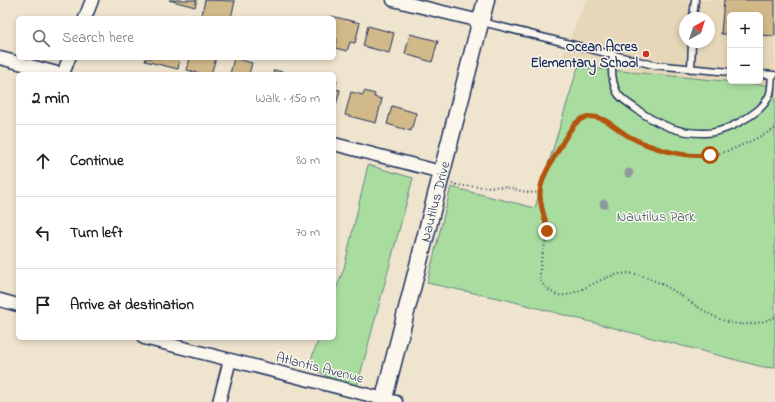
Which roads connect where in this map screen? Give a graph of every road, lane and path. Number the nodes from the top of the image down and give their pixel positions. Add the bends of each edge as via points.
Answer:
1 (92, 0) edge
2 (393, 0) edge
3 (486, 0) edge
4 (695, 0) edge
5 (694, 12) edge
6 (86, 16) edge
7 (480, 22) junction
8 (692, 48) edge
9 (613, 55) junction
10 (0, 58) edge
11 (69, 60) edge
12 (691, 69) junction
13 (54, 72) edge
14 (63, 72) edge
15 (727, 72) edge
16 (763, 74) edge
17 (773, 75) edge
18 (775, 129) edge
19 (336, 145) edge
20 (440, 177) junction
21 (540, 192) junction
22 (0, 300) edge
23 (16, 304) edge
24 (775, 317) edge
25 (152, 340) edge
26 (230, 360) junction
27 (388, 401) edge
28 (219, 402) edge

1 - 6 street
2 - 7 street
3 - 7 street, Nautilus Drive
4 - 5 lane
7 - 9 lane
7 - 20 street, Nautilus Drive
8 - 12 lane
9 - 12 lane via 654,65
9 - 17 lane via 614,85 619,94 649,119 669,128 690,132 707,133 722,129 755,113 765,104 770,94
10 - 13 street
11 - 14 street
12 - 15 lane
16 - 17 lane
18 - 21 path via 742,145 719,153 699,156 659,149 629,137 606,120 587,117 574,124 568,132 546,172
19 - 20 street
20 - 21 path via 462,186 505,187 531,193
20 - 27 street, Nautilus Drive
21 - 24 path via 547,231 539,275 541,282 552,293 563,296 604,278 636,274 668,286 711,316 726,322 750,324
22 - 23 street
25 - 26 street, Atlantis Avenue
26 - 27 street, Atlantis Avenue
26 - 28 street

